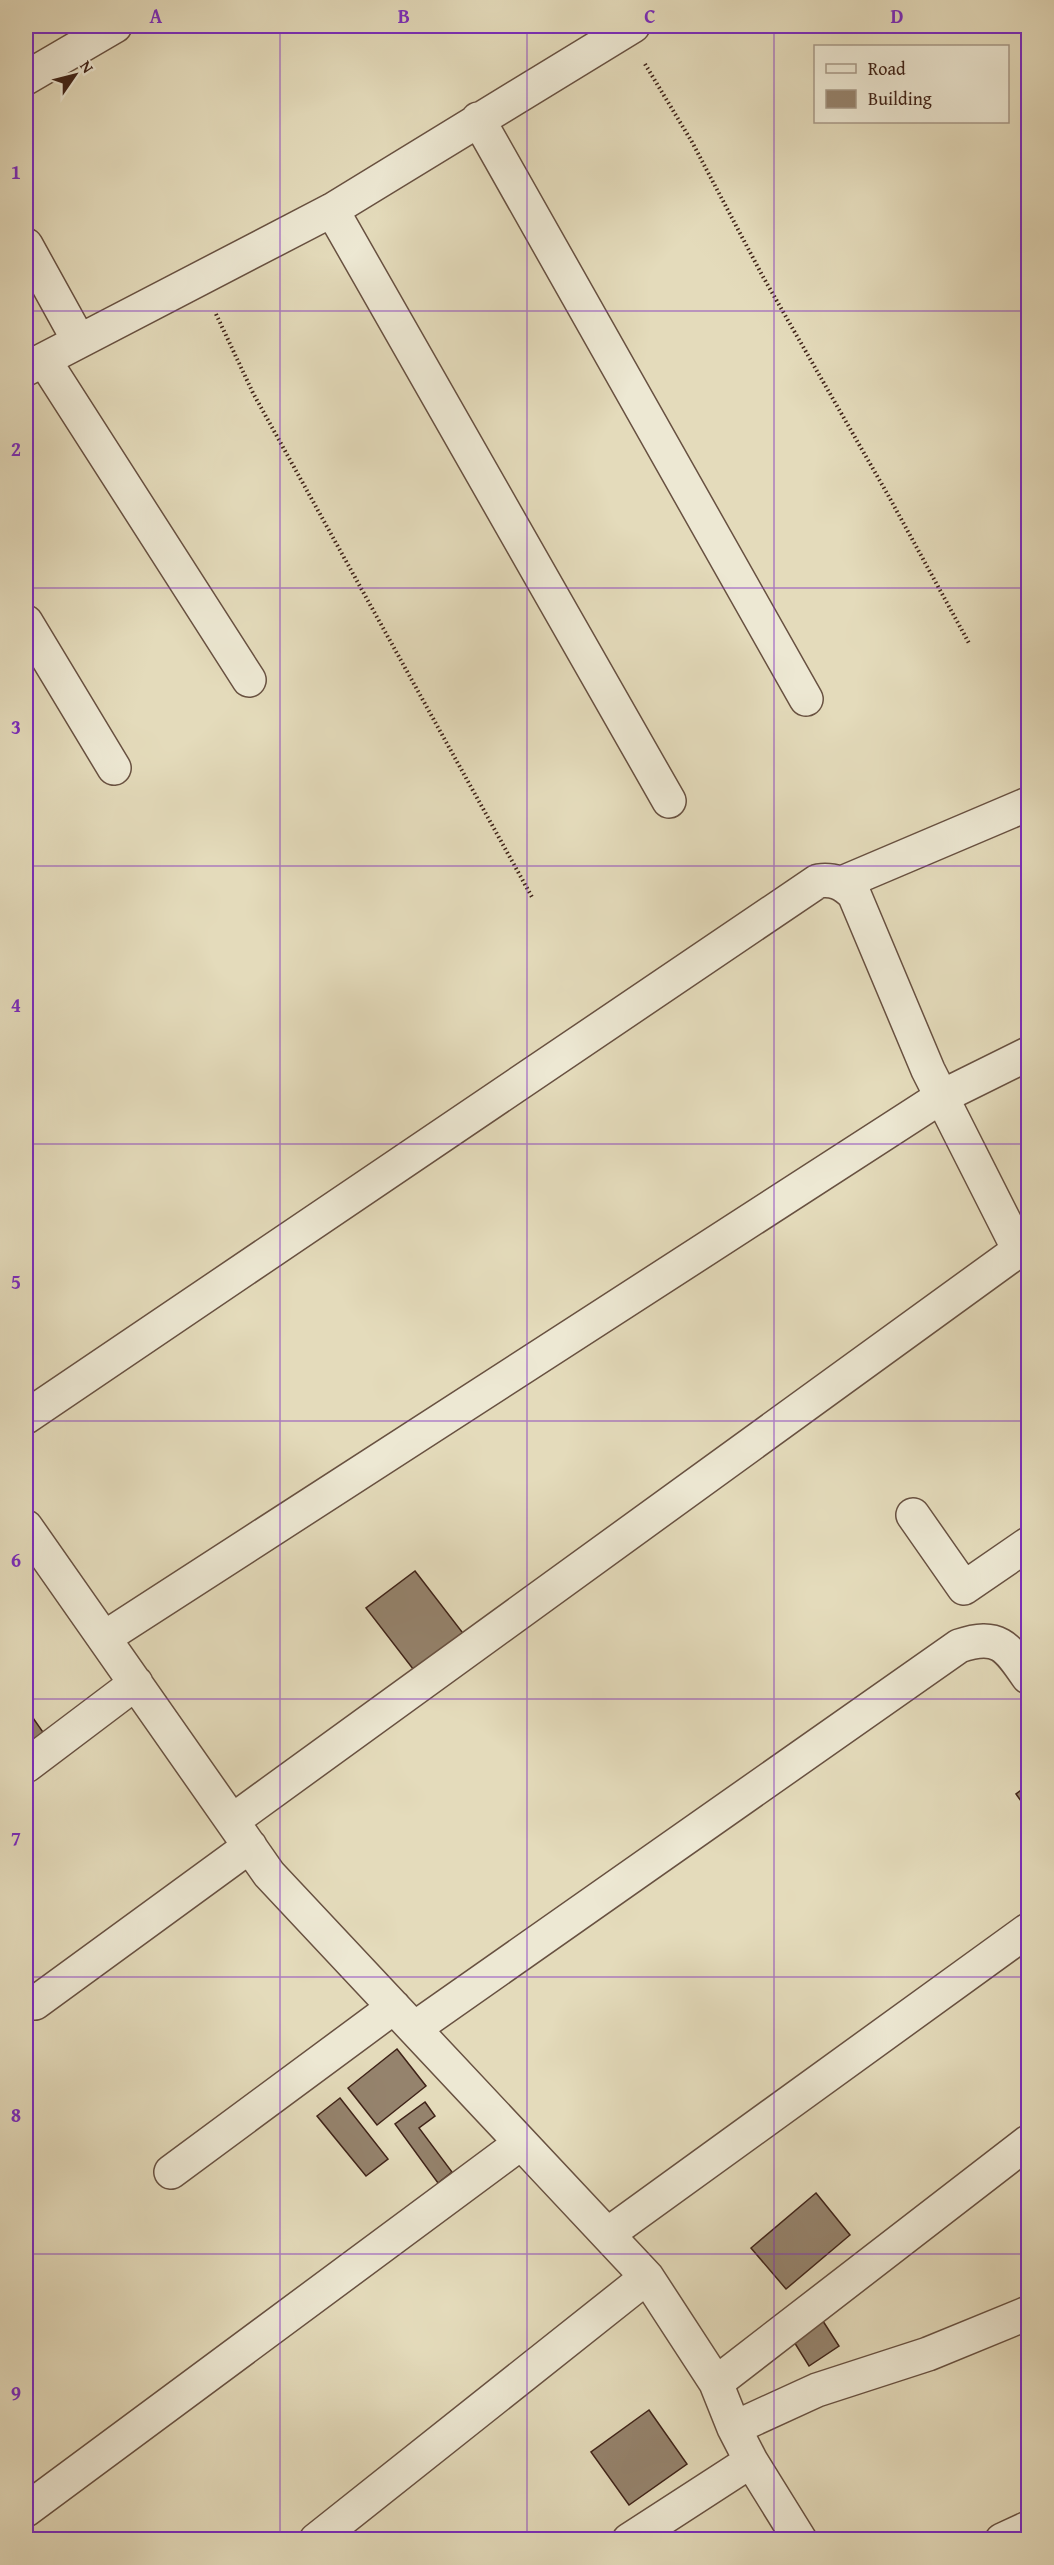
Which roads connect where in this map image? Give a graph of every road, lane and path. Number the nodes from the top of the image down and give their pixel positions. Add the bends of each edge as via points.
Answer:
1 (115, 26) edge
2 (616, 30) edge
3 (26, 78) edge
4 (478, 119) junction
5 (332, 210) junction
6 (26, 245) edge
7 (189, 284) junction
8 (79, 341) junction
9 (35, 364) edge
10 (26, 622) edge
11 (970, 645) dead end
12 (249, 680) dead end
13 (806, 699) dead end
14 (114, 768) dead end
15 (669, 801) dead end
16 (1029, 804) edge
17 (843, 883) junction
18 (533, 899) dead end
19 (1029, 1054) edge
20 (941, 1096) junction
21 (1024, 1249) edge
22 (26, 1417) edge
23 (913, 1515) dead end
24 (26, 1527) edge
25 (1029, 1544) edge
26 (104, 1638) junction
27 (1029, 1677) edge
28 (136, 1683) junction
29 (26, 1766) edge
30 (241, 1833) junction
31 (1029, 1930) edge
32 (35, 2003) dead end
33 (405, 2018) junction
34 (1029, 2142) edge
35 (521, 2143) junction
36 (171, 2172) dead end
37 (608, 2234) junction
38 (647, 2277) junction
39 (1029, 2313) edge
40 (716, 2383) junction
41 (734, 2428) junction
42 (751, 2461) junction
43 (26, 2510) edge
44 (1029, 2528) edge
45 (316, 2540) edge
46 (629, 2540) edge
47 (800, 2540) edge
48 (1002, 2540) edge

1 - 3 street
2 - 4 street
2 - 11 path via 692,142 762,275
4 - 5 street
4 - 13 street
5 - 7 street
5 - 15 street
6 - 8 street
7 - 8 street
7 - 18 path via 219,317 253,393
8 - 9 street
9 - 12 street
10 - 14 street
16 - 17 street
17 - 20 street via 854,894
17 - 22 street via 818,881
19 - 20 street
20 - 21 street
20 - 26 street
21 - 30 street
23 - 25 street via 964,1588
24 - 26 street
26 - 28 street
27 - 33 street via 1009,1649 995,1641 959,1646
28 - 29 street
28 - 30 street
30 - 32 street
30 - 33 street via 270,1874
31 - 37 street
33 - 35 street
33 - 36 street
34 - 40 street
35 - 37 street
35 - 43 street
37 - 38 street
38 - 40 street
38 - 45 street
39 - 41 street via 928,2354 817,2390
40 - 41 street
41 - 42 street
42 - 46 street
42 - 47 street
44 - 48 street

